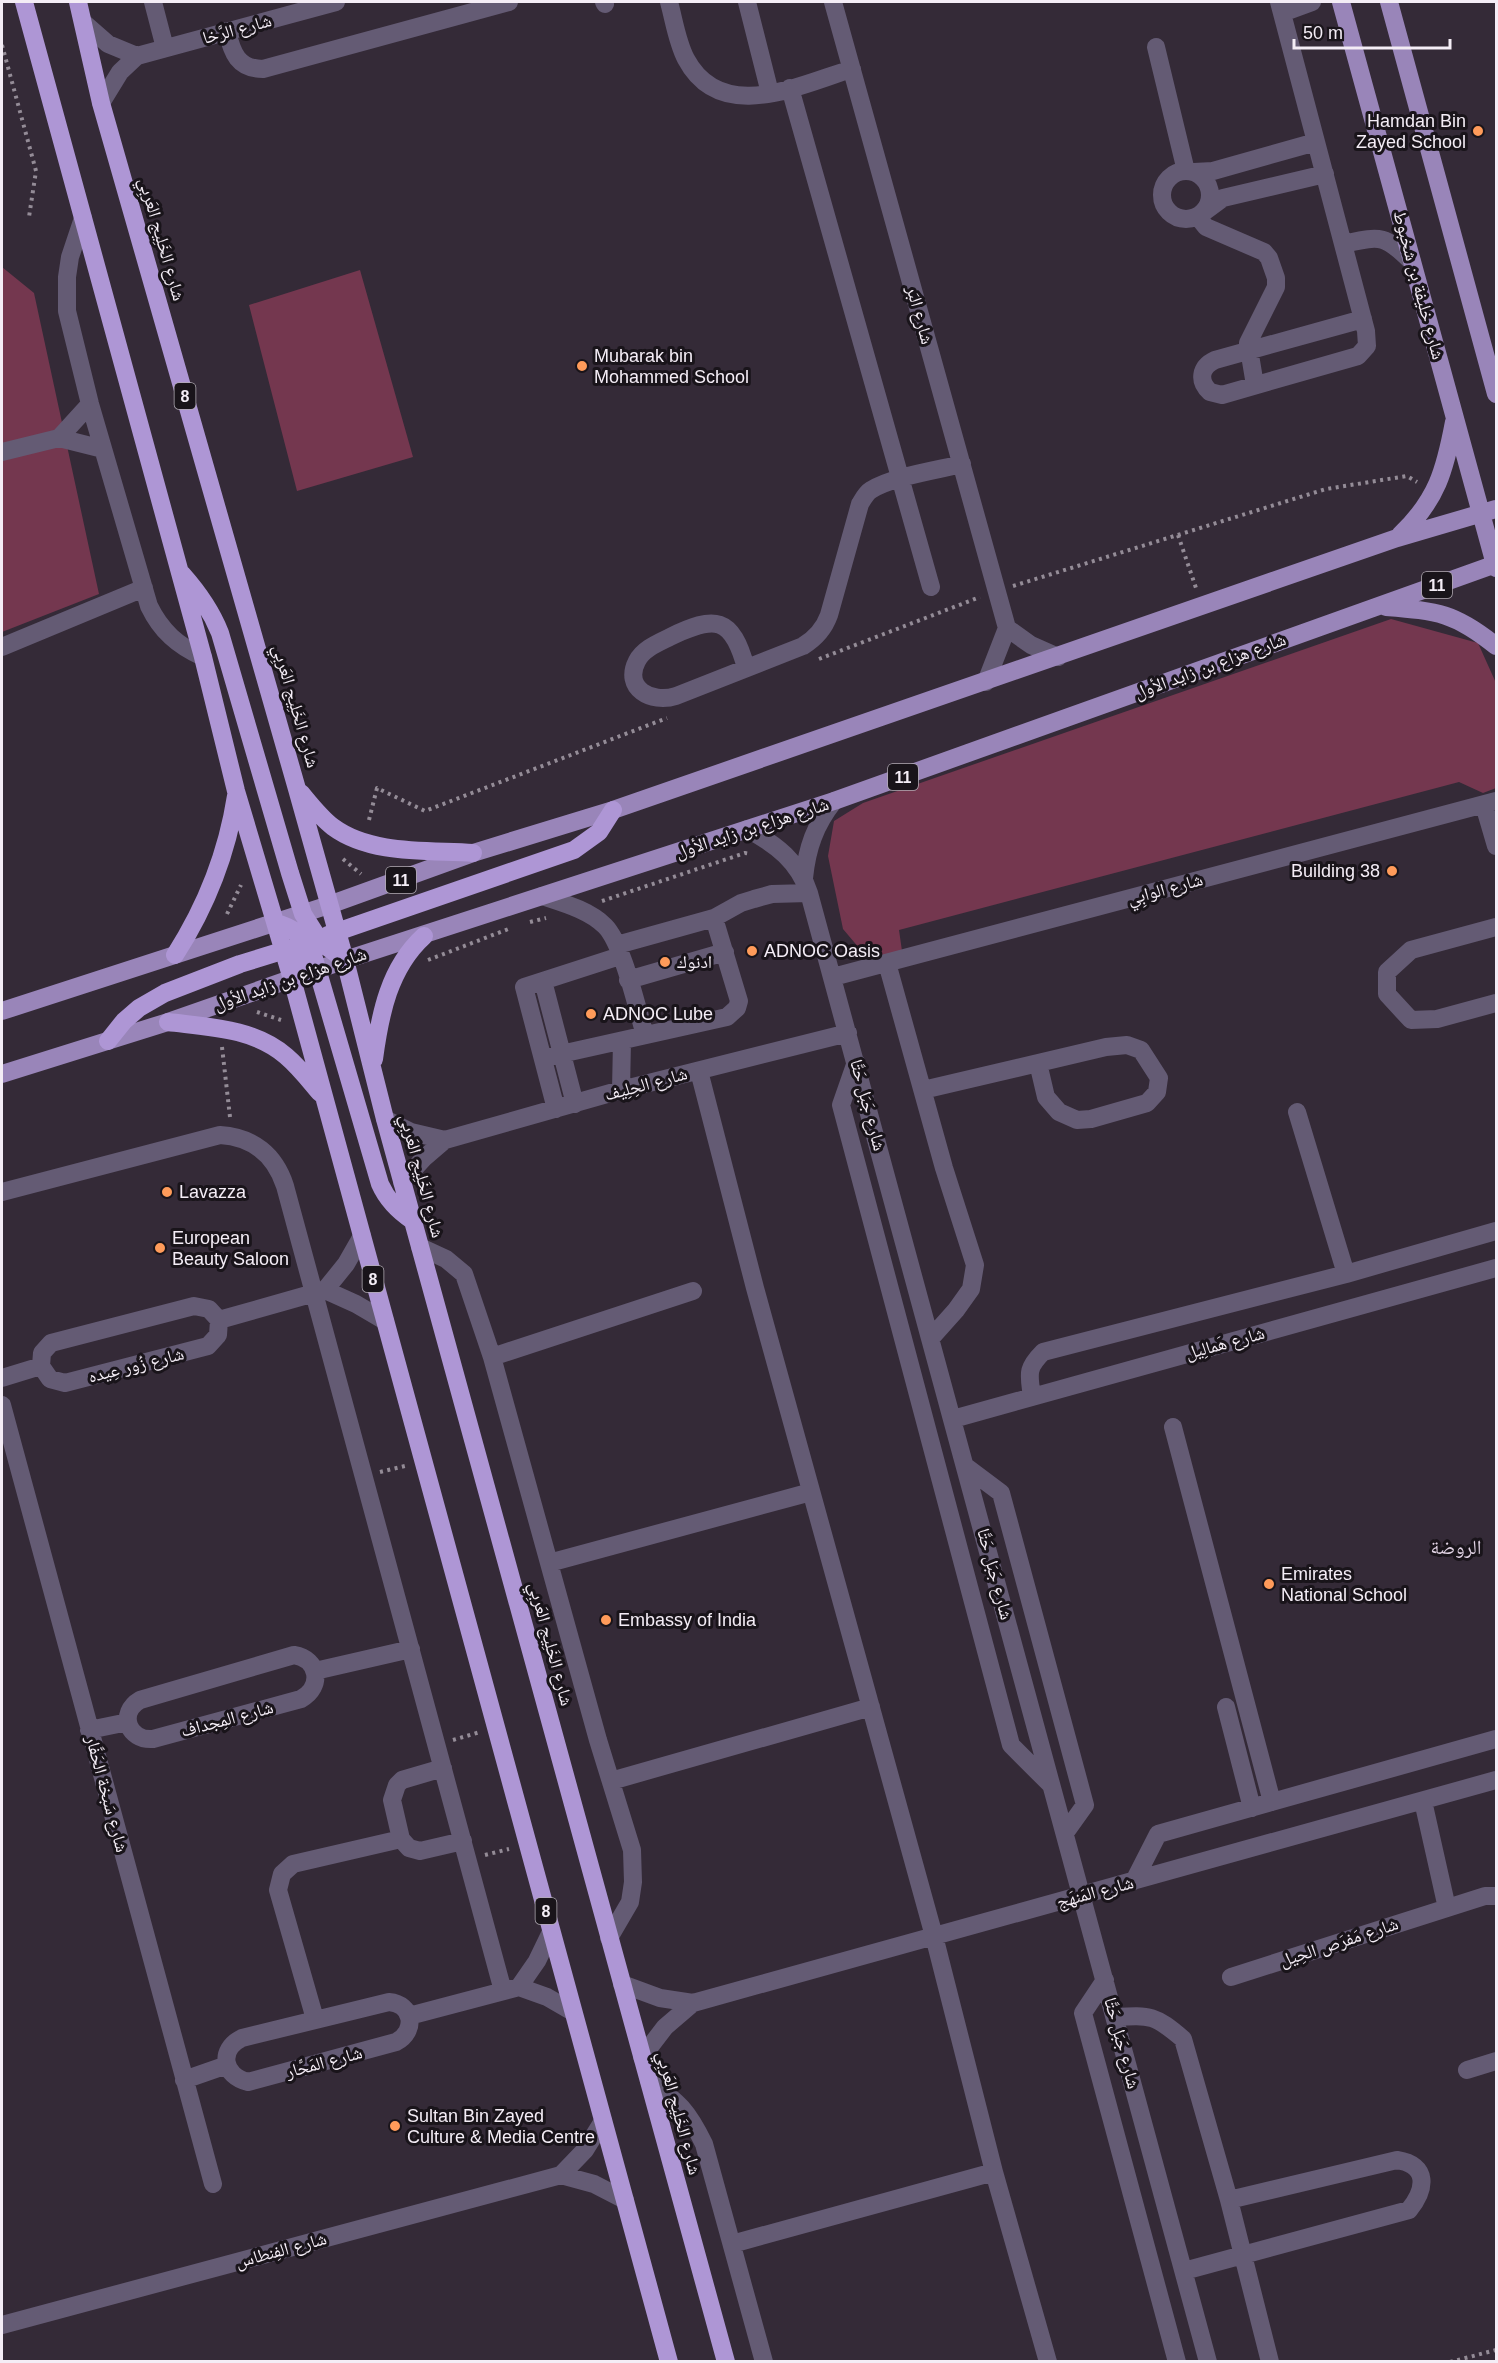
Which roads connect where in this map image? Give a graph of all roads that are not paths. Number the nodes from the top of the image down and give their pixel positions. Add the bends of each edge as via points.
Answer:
1 (24, 2) edge
2 (78, 2) edge
3 (153, 2) edge
4 (336, 2) edge
5 (508, 2) edge
6 (669, 2) edge
7 (747, 2) edge
8 (833, 2) edge
9 (1312, 2) edge
10 (1341, 2) edge
11 (1389, 2) edge
12 (1281, 7) edge
13 (84, 23) junction
14 (227, 31) junction
15 (1156, 47) dead end
16 (165, 48) junction
17 (137, 56) junction
18 (852, 69) junction
19 (790, 88) junction
20 (770, 93) junction
21 (101, 102) junction
22 (1316, 142) junction
23 (1190, 172) junction
24 (1325, 174) junction
25 (1201, 214) junction
26 (83, 218) junction
27 (1343, 244) junction
28 (1412, 262) junction
29 (1363, 319) junction
30 (1248, 351) junction
31 (1255, 385) junction
32 (1497, 394) edge
33 (90, 404) junction
34 (1455, 417) junction
35 (59, 438) junction
36 (103, 449) junction
37 (2, 452) edge
38 (962, 464) junction
39 (900, 480) junction
40 (1489, 511) edge
41 (1397, 538) junction
42 (1496, 566) edge
43 (180, 572) junction
44 (931, 587) dead end
45 (144, 588) junction
46 (1378, 606) junction
47 (1007, 628) junction
48 (1497, 646) edge
49 (2, 647) edge
50 (203, 657) junction
51 (1058, 657) junction
52 (746, 668) junction
53 (986, 682) junction
54 (297, 789) junction
55 (237, 791) junction
56 (834, 801) junction
57 (1490, 803) edge
58 (613, 810) junction
59 (747, 829) junction
60 (1497, 846) edge
61 (473, 853) junction
62 (807, 885) junction
63 (542, 897) junction
64 (329, 905) junction
65 (303, 914) junction
66 (714, 918) junction
67 (276, 923) junction
68 (1497, 927) edge
69 (336, 930) junction
70 (424, 936) junction
71 (314, 942) junction
72 (283, 950) junction
73 (619, 951) junction
74 (724, 952) junction
75 (175, 955) junction
76 (345, 960) junction
77 (887, 963) junction
78 (318, 969) junction
79 (833, 977) junction
80 (292, 979) junction
81 (628, 980) junction
82 (543, 981) junction
83 (1497, 1003) edge
84 (2, 1011) edge
85 (168, 1022) junction
86 (848, 1032) junction
87 (645, 1035) junction
88 (108, 1041) junction
89 (622, 1041) junction
90 (562, 1053) junction
91 (543, 1058) junction
92 (856, 1062) junction
93 (1038, 1063) junction
94 (373, 1067) junction
95 (699, 1071) junction
96 (2, 1074) edge
97 (621, 1090) junction
98 (923, 1090) junction
99 (324, 1097) junction
100 (575, 1104) junction
101 (556, 1109) junction
102 (1297, 1112) dead end
103 (385, 1119) junction
104 (445, 1140) junction
105 (402, 1182) junction
106 (2, 1192) edge
107 (413, 1221) junction
108 (1497, 1231) edge
109 (362, 1236) junction
110 (420, 1247) junction
111 (1497, 1268) edge
112 (1346, 1274) junction
113 (320, 1291) junction
114 (693, 1291) dead end
115 (219, 1320) junction
116 (385, 1321) junction
117 (931, 1338) junction
118 (492, 1357) junction
119 (41, 1366) junction
120 (2, 1378) edge
121 (1032, 1396) junction
122 (2, 1405) edge
123 (952, 1419) junction
124 (1173, 1427) dead end
125 (966, 1466) junction
126 (811, 1492) junction
127 (549, 1563) junction
128 (411, 1649) junction
129 (315, 1671) junction
130 (871, 1707) junction
131 (1226, 1707) dead end
132 (128, 1722) junction
133 (89, 1730) junction
134 (1497, 1739) edge
135 (443, 1768) junction
136 (1497, 1780) edge
137 (611, 1782) junction
138 (1052, 1785) junction
139 (1423, 1801) junction
140 (1272, 1802) junction
141 (1252, 1808) junction
142 (1065, 1833) junction
143 (401, 1839) junction
144 (462, 1841) junction
145 (1134, 1881) junction
146 (1082, 1895) junction
147 (1497, 1896) edge
148 (1448, 1908) junction
149 (551, 1932) junction
150 (934, 1936) junction
151 (609, 1938) junction
152 (1231, 1977) dead end
153 (1105, 1980) junction
154 (622, 1984) junction
155 (511, 1989) junction
156 (693, 2003) junction
157 (573, 2012) junction
158 (409, 2016) junction
159 (1115, 2017) junction
160 (315, 2019) junction
161 (642, 2056) junction
162 (1497, 2061) edge
163 (227, 2065) junction
164 (1467, 2070) dead end
165 (184, 2080) junction
166 (649, 2081) junction
167 (603, 2121) junction
168 (994, 2172) junction
169 (561, 2175) junction
170 (213, 2184) dead end
171 (625, 2200) junction
172 (1229, 2200) junction
173 (732, 2244) junction
174 (1243, 2253) junction
175 (1184, 2271) junction
176 (1194, 2310) junction
177 (1165, 2317) junction
178 (2, 2325) edge
179 (669, 2361) edge
180 (726, 2361) edge
181 (764, 2361) edge
182 (1048, 2361) edge
183 (1177, 2361) edge
184 (1208, 2361) edge
185 (1270, 2361) edge

1 - 26 highway, 8
2 - 13 highway, شارع الخَلِيج العَربِي / 8
3 - 16 street
4 - 14 street, شارع الرَّخا
5 - 14 street via 263,69 239,62
6 - 20 street via 686,59 704,82 738,96
7 - 20 street
8 - 18 street, شارع البَر
9 - 12 street
10 - 28 main road, شارع خليفة بن شخبوط
11 - 32 main road
12 - 22 street
13 - 17 street via 108,44
13 - 21 highway, شارع الخَلِيج العَربِي / 8
14 - 16 street, شارع الرَّخا
15 - 23 street
16 - 17 street, شارع الرَّخا
17 - 21 street via 120,72
18 - 19 street
18 - 38 street, شارع البَر
19 - 20 street
19 - 39 street
21 - 54 highway, شارع الخَلِيج العَربِي / 8
22 - 23 street via 1213,171
22 - 24 street
23 - 25 street via 1210,189 1208,205
23 - 25 street via 1178,172 1166,182 1164,205 1182,219
24 - 25 street via 1223,198
24 - 27 street
25 - 30 street via 1206,227 1259,249 1269,258 1276,287 1249,337
26 - 33 street via 70,257 66,294
26 - 43 highway, 8
27 - 28 street via 1379,238 1396,245
27 - 29 street
28 - 34 main road, شارع خليفة بن شخبوط
29 - 30 street
29 - 31 street via 1368,341 1358,356
30 - 31 street
30 - 31 street via 1210,362 1203,371 1202,382 1216,395
33 - 35 street
33 - 36 street
34 - 40 main road, شارع خليفة بن شخبوط
34 - 41 main road via 1446,465 1435,492 1418,518
35 - 36 street
35 - 37 street
36 - 45 street
38 - 39 street
38 - 47 street, شارع البَر
39 - 44 street
39 - 52 street via 872,489 863,498 822,631 803,646
40 - 41 main road, 11
40 - 42 main road, شارع خليفة بن شخبوط
41 - 51 main road, 11
42 - 46 main road, شارع هزاع بن زايد الأول / 11
43 - 50 highway, 8
43 - 65 highway via 212,613 220,633
45 - 49 street
45 - 50 street via 162,628 180,645
46 - 48 main road via 1431,610 1451,616
46 - 56 main road, شارع هزاع بن زايد الأول / 11
47 - 51 street
47 - 53 street
50 - 55 highway, 8
51 - 53 main road, 11
52 - 52 street via 740,647 730,632 705,623 652,646 643,653 634,677 643,693 659,700
53 - 58 main road, 11
54 - 61 highway via 323,819 348,836 381,846
54 - 64 highway, شارع الخَلِيج العَربِي / 8
55 - 67 highway, 8
55 - 75 highway via 228,839 212,886
56 - 59 main road, شارع هزاع بن زايد الأول / 11
56 - 62 street, شارع جَبَل حَتَّا via 812,837 806,856
57 - 60 street
57 - 77 street, شارع الوابِي
58 - 61 main road, 11
58 - 69 highway via 599,832 574,850
59 - 62 street, شارع جَبَل حَتَّا via 780,849
59 - 63 main road, شارع هزاع بن زايد الأول / 11
61 - 64 main road, 11
62 - 66 street via 741,903
62 - 79 street, شارع جَبَل حَتَّا
63 - 70 main road, شارع هزاع بن زايد الأول / 11
63 - 73 street via 591,915 606,926
64 - 65 main road, 11
64 - 69 highway, شارع الخَلِيج العَربِي / 8
64 - 71 highway via 324,927
65 - 67 main road, 11
65 - 71 highway
66 - 73 street
66 - 74 street
67 - 71 highway
67 - 72 highway, 8
67 - 75 main road, 11
68 - 83 street via 1411,950 1387,972 1387,994 1411,1020 1437,1019
69 - 71 highway
69 - 76 highway, شارع الخَلِيج العَربِي / 8
70 - 76 main road, شارع هزاع بن زايد الأول / 11
70 - 94 highway via 403,959 389,987
71 - 72 highway
71 - 76 highway
71 - 78 highway
71 - 80 highway
72 - 80 highway, 8
72 - 88 highway via 152,1000 124,1021
73 - 81 street
73 - 82 street
74 - 81 street
74 - 87 street via 739,1001 737,1008 727,1017
75 - 84 main road, 11
76 - 78 main road, شارع هزاع بن زايد الأول / 11
76 - 94 highway, شارع الخَلِيج العَربِي / 8
77 - 79 street, شارع الوابِي
77 - 98 street
78 - 80 main road, شارع هزاع بن زايد الأول / 11
78 - 107 highway via 380,1184 397,1209
79 - 86 street, شارع جَبَل حَتَّا
80 - 85 main road, شارع هزاع بن زايد الأول / 11
80 - 99 highway, 8
81 - 87 street
82 - 90 street
82 - 91 street via 524,987
85 - 88 main road, شارع هزاع بن زايد الأول / 11
85 - 99 highway via 250,1036 285,1054
86 - 92 street, شارع جَبَل حَتَّا
86 - 95 street, شارع الحِلِيف
87 - 89 street
88 - 96 main road, شارع هزاع بن زايد الأول / 11
89 - 90 street
89 - 97 street
90 - 91 street
90 - 100 street
91 - 101 street
92 - 117 street, شارع جَبَل حَتَّا
92 - 138 street via 841,1105 1011,1745
93 - 93 street via 1046,1097 1059,1112 1077,1120 1147,1104 1157,1092 1159,1078 1152,1064 1141,1050 1127,1045
93 - 98 street
94 - 103 highway, شارع الخَلِيج العَربِي / 8
95 - 97 street, شارع الحِلِيف
95 - 126 street
97 - 100 street, شارع الحِلِيف
98 - 117 street via 975,1265 971,1289
99 - 109 highway, 8
100 - 101 street, شارع الحِلِيف
101 - 104 street, شارع الحِلِيف
102 - 112 street
103 - 104 street, شارع الحِلِيف via 411,1132
103 - 105 highway, شارع الخَلِيج العَربِي / 8
104 - 105 street, شارع الحِلِيف
105 - 107 highway, شارع الخَلِيج العَربِي / 8
106 - 113 street via 207,1137 232,1136 256,1145 275,1163
107 - 110 highway, شارع الخَلِيج العَربِي / 8
108 - 112 street
109 - 113 street via 346,1264
109 - 116 highway, 8
110 - 118 street via 446,1259 464,1274
110 - 151 highway, شارع الخَلِيج العَربِي / 8
111 - 121 street, شارع هَمالِيل
112 - 121 street via 1043,1352 1032,1363 1029,1373
113 - 115 street
113 - 116 street via 356,1304
113 - 128 street
114 - 118 street
115 - 119 street via 209,1309 194,1306 58,1341 42,1353
115 - 119 street, شارع زُور عِيده via 218,1335 201,1348 65,1383 50,1379
116 - 149 highway, 8
117 - 123 street, شارع جَبَل حَتَّا
118 - 127 street
119 - 120 street
121 - 123 street, شارع هَمالِيل
122 - 133 street, شارع سَبخة الحَفَّار
123 - 125 street, شارع جَبَل حَتَّا
124 - 140 street
125 - 138 street, شارع جَبَل حَتَّا
125 - 142 street via 1001,1493 1085,1805
126 - 127 street, شارع الخَلِيج العَربِي
126 - 130 street
127 - 137 street
128 - 129 street
128 - 135 street
129 - 132 street via 301,1656 287,1656 140,1700 130,1709
129 - 132 street, شارع المِجداف via 315,1685 301,1699 146,1740 134,1734
130 - 137 street
130 - 150 street
131 - 141 street
132 - 133 street
133 - 165 street, شارع سَبخة الحَفَّار
134 - 140 street
135 - 143 street via 397,1785 392,1800
135 - 144 street
136 - 139 street, شارع المَنهَج
137 - 151 street via 632,1850 633,1882 630,1902
138 - 142 street, شارع جَبَل حَتَّا
139 - 145 street, شارع المَنهَج
139 - 148 street
140 - 141 street
141 - 145 street via 1158,1834
142 - 146 street, شارع جَبَل حَتَّا
143 - 144 street via 409,1848 420,1851
143 - 160 street via 293,1864 282,1874 278,1890
144 - 155 street
145 - 146 street, شارع المَنهَج
146 - 150 street, شارع المَنهَج
146 - 153 street, شارع جَبَل حَتَّا
147 - 148 street, شارع مَفرَص الحِيل
148 - 152 street, شارع مَفرَص الحِيل
149 - 155 street via 537,1961
149 - 157 highway, 8
150 - 156 street, شارع المَنهَج
150 - 168 street
151 - 154 highway, شارع الخَلِيج العَربِي / 8
153 - 159 street, شارع جَبَل حَتَّا
153 - 177 street via 1083,2013
154 - 156 street, شارع المَنهَج via 660,1998
154 - 161 highway, شارع الخَلِيج العَربِي / 8
155 - 157 street via 547,1997
155 - 158 street
156 - 161 street, شارع المَنهَج via 665,2027
157 - 167 highway, 8
158 - 160 street via 401,2005 388,2002
158 - 163 street, شارع المَحَّار via 407,2035 396,2042 277,2075 248,2082 234,2077
159 - 172 street via 1146,2016 1165,2024 1183,2039
159 - 175 street, شارع جَبَل حَتَّا
160 - 163 street via 236,2041 227,2051
161 - 166 highway, شارع الخَلِيج العَربِي / 8
162 - 164 street
163 - 165 street
165 - 170 street, شارع سَبخة الحَفَّار
166 - 173 street via 675,2099 692,2120 704,2144
166 - 180 highway, شارع الخَلِيج العَربِي / 8
167 - 169 street via 585,2150
167 - 171 highway, 8
168 - 173 street
168 - 182 street
169 - 171 street via 594,2184
169 - 178 street, شارع الفِنطاس
171 - 179 highway, 8
172 - 174 street
172 - 174 street via 1397,2160 1409,2162 1419,2171 1423,2185 1409,2210
173 - 181 street
174 - 175 street
174 - 185 street
175 - 176 street, شارع جَبَل حَتَّا
176 - 177 street
176 - 184 street, شارع جَبَل حَتَّا
177 - 183 street

